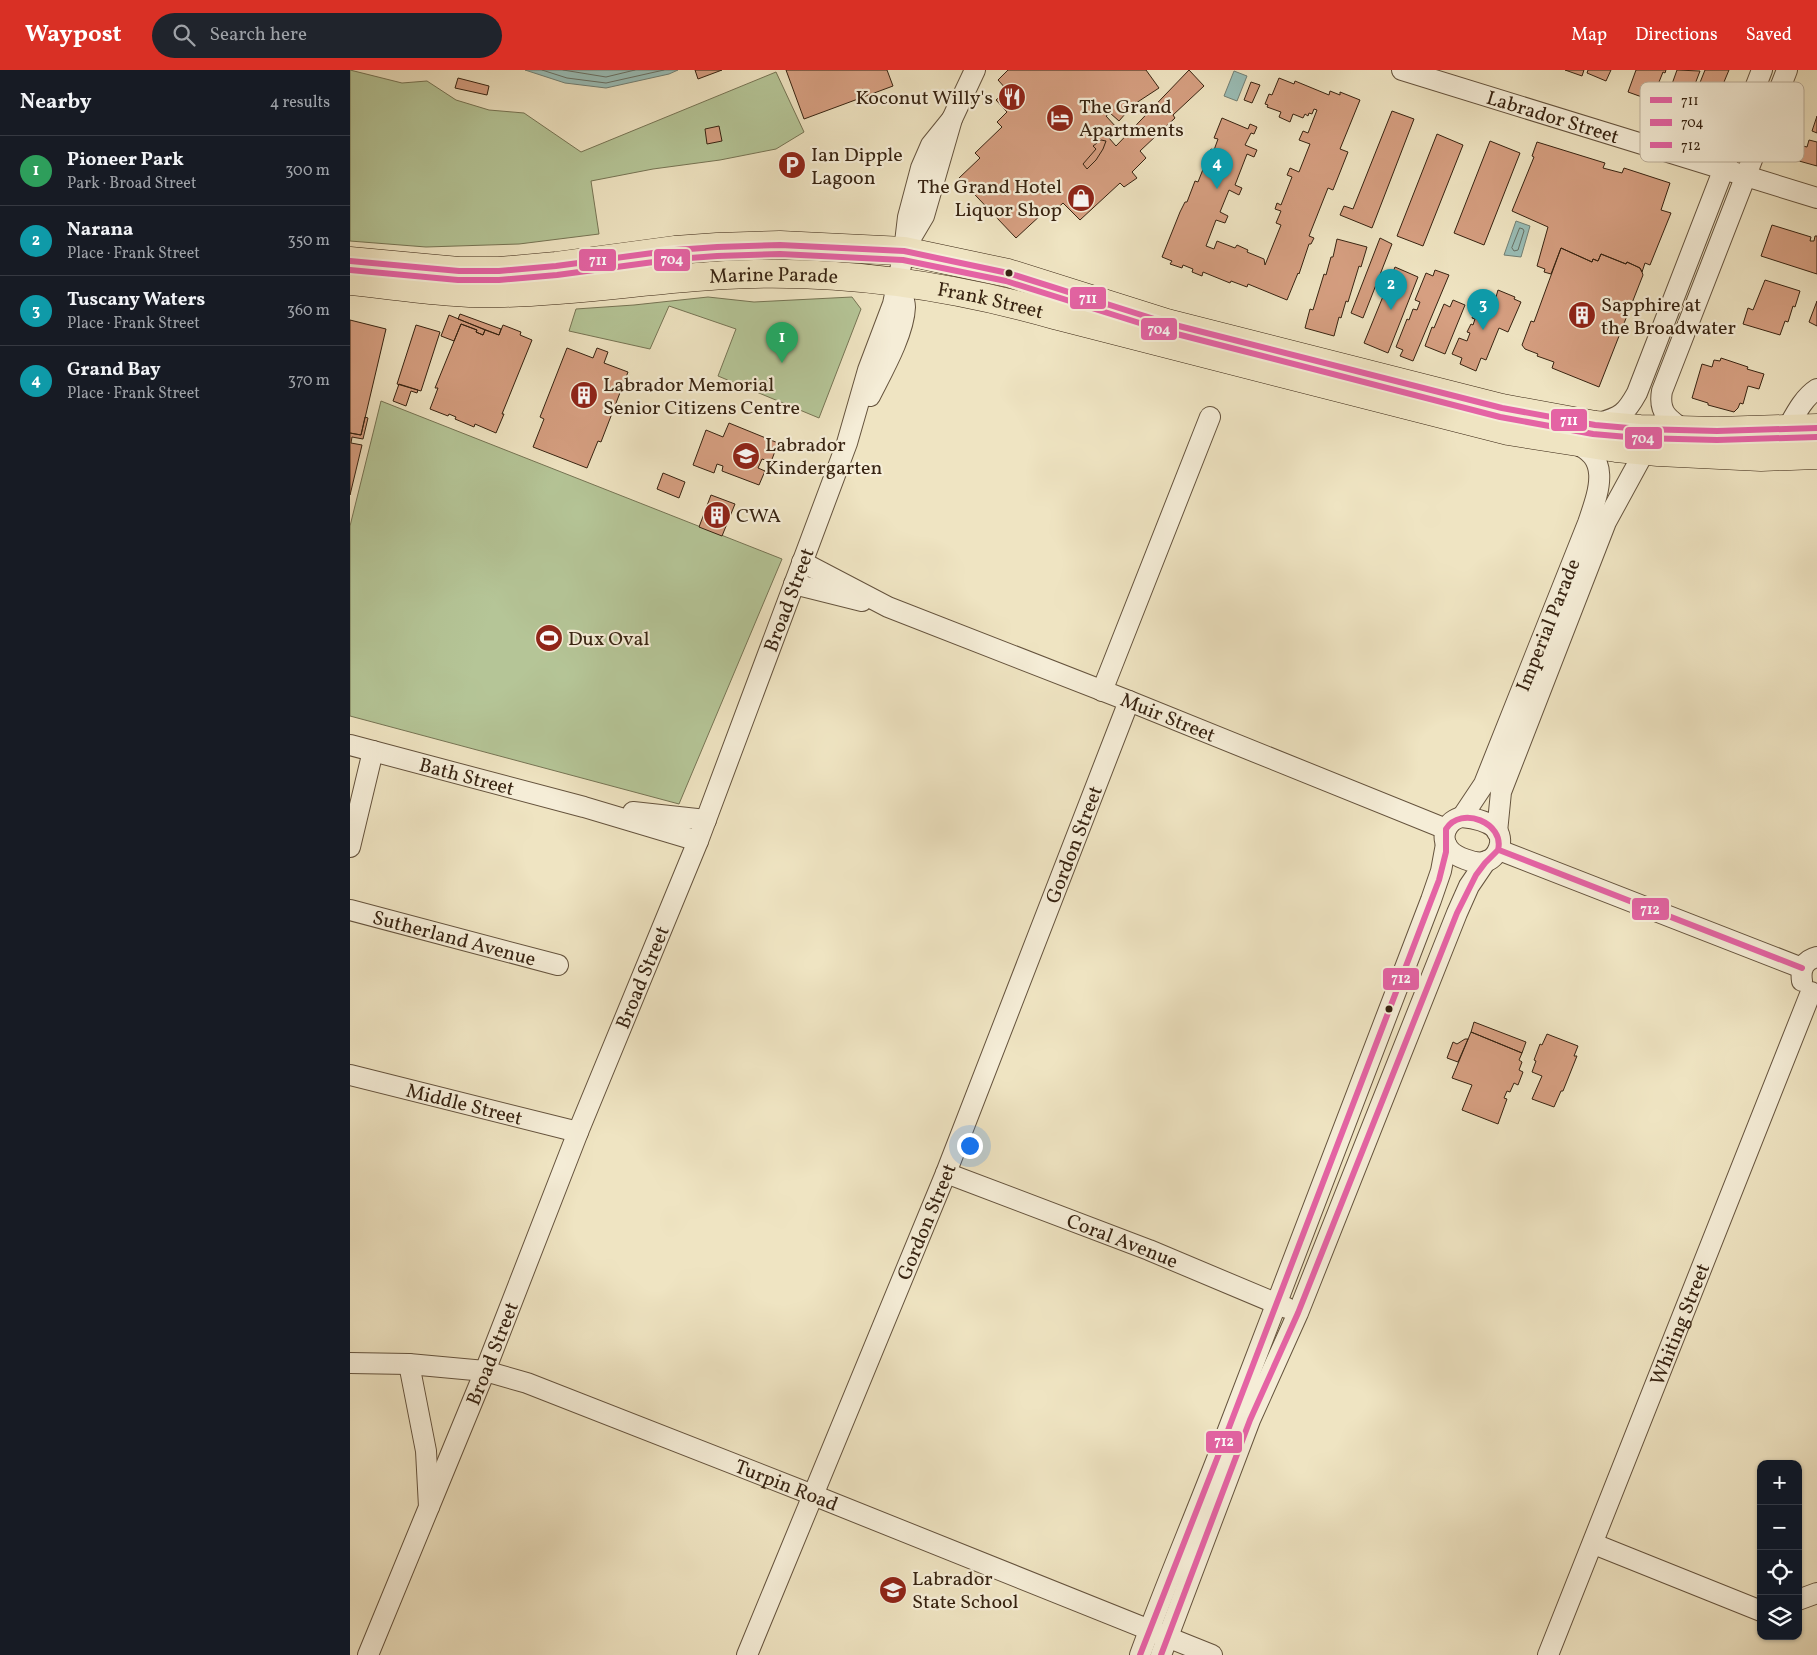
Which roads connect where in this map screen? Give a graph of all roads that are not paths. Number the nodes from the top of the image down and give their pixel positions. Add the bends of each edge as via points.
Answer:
1 (975, 70) edge
2 (1402, 70) edge
3 (1762, 70) edge
4 (1787, 70) edge
5 (1757, 82) edge
6 (1782, 82) edge
7 (1640, 143) edge
8 (1702, 162) edge
9 (1724, 162) edge
10 (1751, 162) edge
11 (1722, 168) junction
12 (1746, 176) junction
13 (1817, 198) edge
14 (904, 251) junction
15 (350, 261) edge
16 (350, 281) edge
17 (898, 281) junction
18 (1817, 389) edge
19 (1210, 417) dead end
20 (1595, 425) junction
21 (1817, 428) edge
22 (1787, 429) junction
23 (1686, 431) junction
24 (1566, 440) junction
25 (1658, 452) junction
26 (1817, 455) edge
27 (802, 562) junction
28 (794, 584) junction
29 (888, 607) junction
30 (1540, 665) junction
31 (1102, 691) junction
32 (1129, 701) junction
33 (350, 745) edge
34 (373, 751) junction
35 (584, 807) junction
36 (1462, 817) junction
37 (706, 820) junction
38 (1446, 837) junction
39 (698, 841) junction
40 (350, 847) edge
41 (1494, 848) junction
42 (350, 910) edge
43 (1809, 962) edge
44 (558, 964) dead end
45 (1814, 992) edge
46 (350, 1075) edge
47 (578, 1132) junction
48 (1329, 1162) junction
49 (1354, 1172) junction
50 (946, 1173) junction
51 (1276, 1304) junction
52 (1298, 1313) junction
53 (350, 1363) edge
54 (409, 1364) junction
55 (485, 1371) junction
56 (813, 1495) junction
57 (429, 1507) junction
58 (1594, 1544) junction
59 (1817, 1593) edge
60 (1802, 1599) edge
61 (1757, 1609) edge
62 (1149, 1630) junction
63 (1165, 1646) edge
64 (368, 1655) edge
65 (748, 1655) edge
66 (1140, 1655) edge
67 (1212, 1655) edge
68 (1548, 1655) edge

1 - 14 street via 952,118 931,144 921,168 908,217
2 - 7 street, Labrador Street
3 - 5 street
4 - 6 street
8 - 11 street, Labrador Street
9 - 11 street
10 - 12 street
11 - 12 street, Labrador Street
11 - 20 street via 1637,393 1624,414
12 - 13 street, Labrador Street
12 - 23 street via 1662,391 1666,415
14 - 15 highway, Marine Parade via 780,245 718,247 499,271
14 - 17 street, Broad Street
14 - 20 highway, Frank Street via 1008,273 1167,323 1451,396
16 - 17 highway, Marine Parade via 503,293 726,275 825,275
17 - 24 highway, Frank Street via 1003,300 1508,431
17 - 27 street, Broad Street via 905,306 902,325 847,443
18 - 22 street via 1803,402
19 - 31 street
20 - 23 highway, Frank Street
21 - 22 highway, Frank Street
22 - 23 highway, Frank Street
24 - 25 highway, Frank Street
24 - 30 street, Imperial Parade via 1586,448 1594,457 1599,470 1599,491
25 - 26 highway, Frank Street via 1761,457
25 - 30 street, Imperial Parade via 1642,456 1606,522
27 - 28 street, Broad Street
27 - 29 street, Muir Street
28 - 29 street, Muir Street
28 - 37 street, Broad Street
29 - 31 street, Muir Street
30 - 36 street, Imperial Parade via 1484,784
30 - 41 street, Imperial Parade via 1501,792
31 - 32 street, Muir Street
32 - 38 street, Muir Street
32 - 50 street, Gordon Street
33 - 34 street, Bath Street
34 - 35 street, Bath Street
34 - 40 street
35 - 37 street, Bath Street
35 - 39 street, Bath Street
36 - 38 street via 1454,820
36 - 41 street via 1488,824
37 - 39 street, Broad Street
38 - 41 street via 1452,852 1474,861
38 - 48 street via 1441,871 1431,900
39 - 47 street, Broad Street
41 - 43 street
41 - 49 street, Imperial Parade via 1469,886 1457,913
42 - 44 street, Sutherland Avenue
43 - 45 street via 1802,980
45 - 58 street, Whiting Street
46 - 47 street, Middle Street
47 - 55 street, Broad Street
48 - 49 street
48 - 51 street
49 - 52 street, Imperial Parade
50 - 51 street, Coral Avenue via 1149,1250
50 - 56 street, Gordon Street
51 - 52 street, Coral Avenue
51 - 62 street
52 - 63 street, Imperial Parade via 1248,1428
53 - 54 street, Turpin Road
54 - 55 street, Turpin Road
54 - 57 street, Broad Street via 426,1451
55 - 56 street, Turpin Road via 565,1396
55 - 57 street, Broad Street
56 - 62 street, Turpin Road
56 - 65 street, Gordon Street
57 - 64 street, Broad Street
58 - 61 street
58 - 68 street, Whiting Street
59 - 60 street
62 - 63 street, Turpin Road
62 - 66 street
63 - 67 street, Turpin Road

